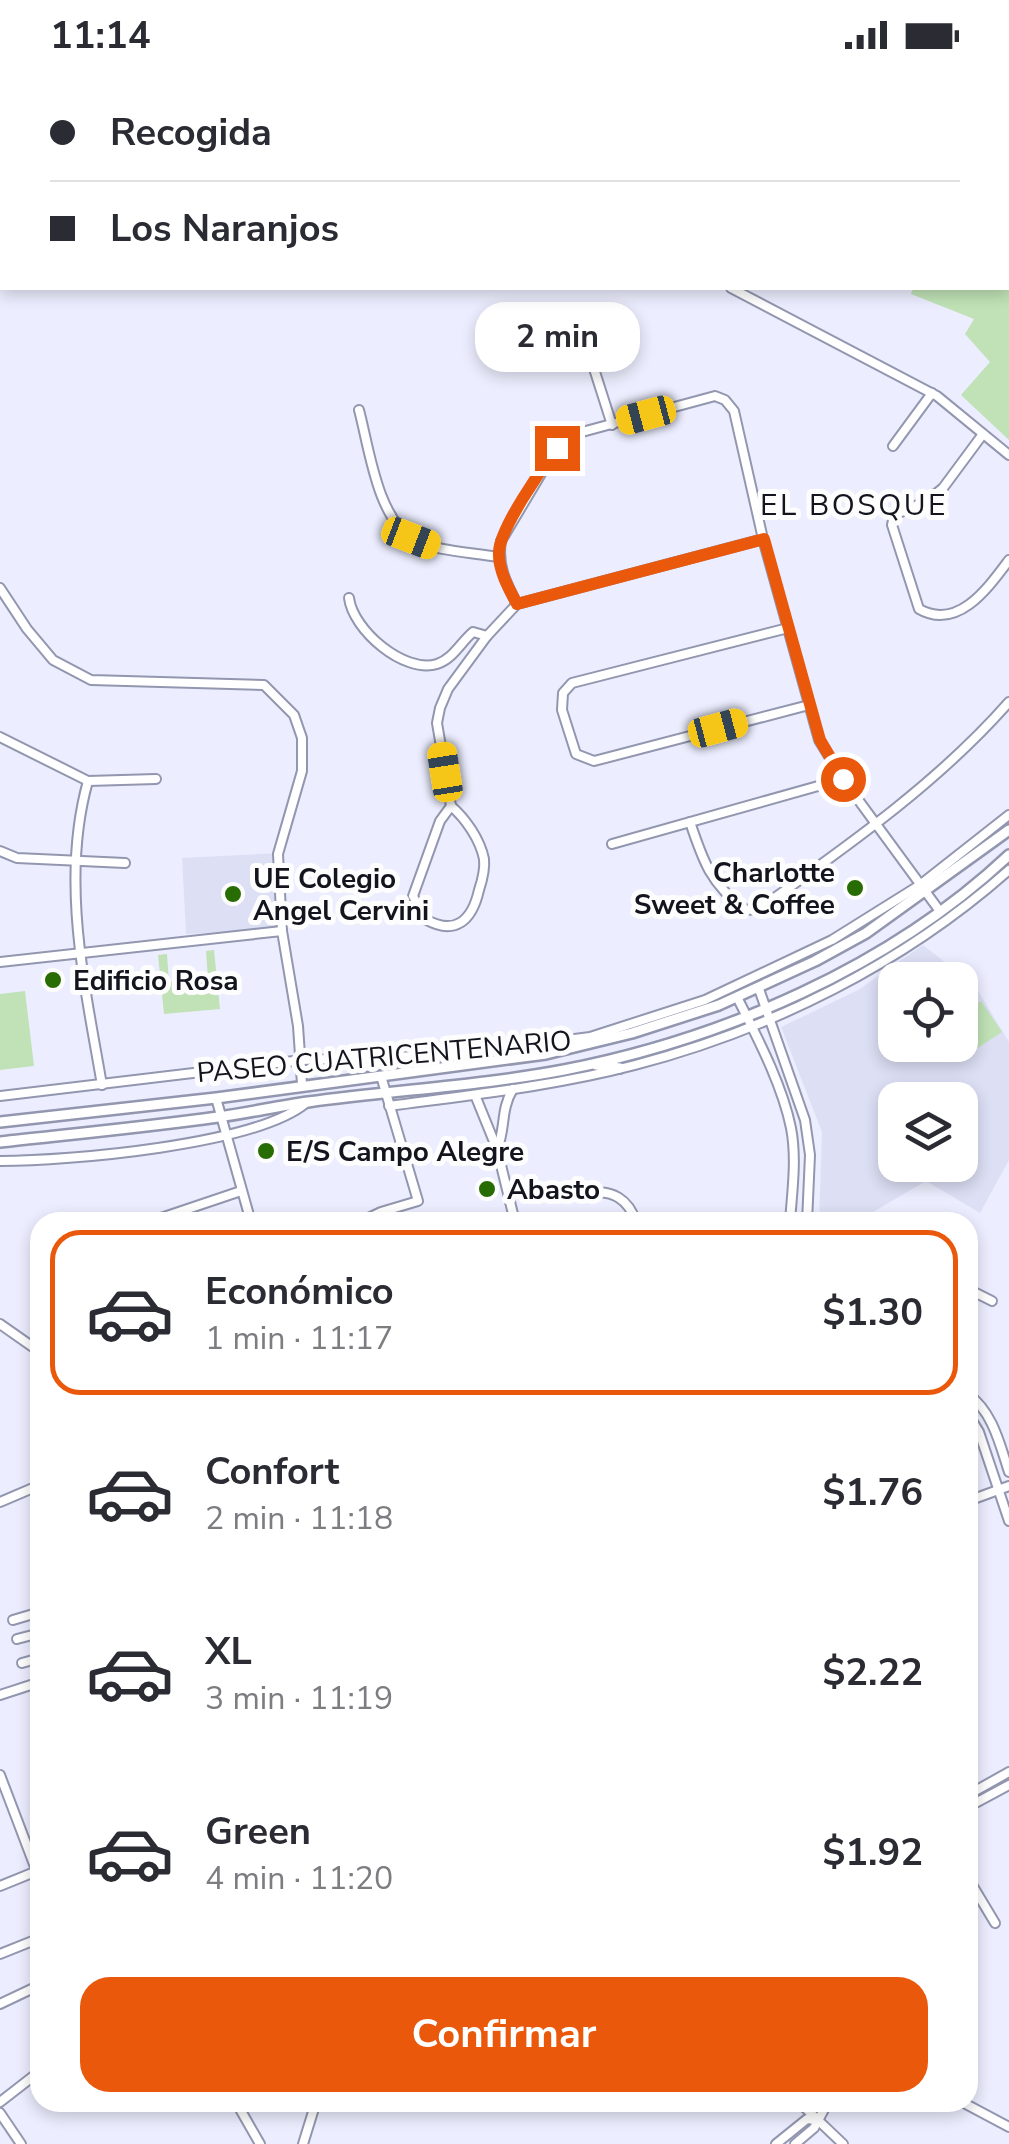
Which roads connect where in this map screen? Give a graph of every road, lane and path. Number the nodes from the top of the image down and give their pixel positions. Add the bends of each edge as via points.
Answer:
1 (735, 290) edge
2 (581, 328) dead end
3 (932, 393) junction
4 (359, 410) dead end
5 (612, 424) junction
6 (983, 434) junction
7 (894, 446) dead end
8 (1009, 455) edge
9 (764, 539) junction
10 (498, 556) junction
11 (1009, 560) edge
12 (0, 588) edge
13 (349, 598) dead end
14 (517, 604) junction
15 (788, 628) junction
16 (487, 636) junction
17 (1009, 702) edge
18 (809, 705) junction
19 (0, 737) edge
20 (843, 779) junction
21 (156, 780) dead end
22 (88, 781) junction
23 (451, 806) junction
24 (1009, 815) edge
25 (690, 822) junction
26 (874, 822) junction
27 (1009, 830) edge
28 (612, 844) dead end
29 (0, 851) edge
30 (1009, 855) edge
31 (75, 860) junction
32 (126, 863) dead end
33 (1009, 870) edge
34 (922, 889) junction
35 (939, 910) junction
36 (282, 931) junction
37 (82, 952) junction
38 (0, 962) edge
39 (778, 968) junction
40 (791, 972) junction
41 (758, 989) junction
42 (736, 997) junction
43 (707, 1004) junction
44 (769, 1012) junction
45 (749, 1021) junction
46 (590, 1037) junction
47 (604, 1040) junction
48 (302, 1060) junction
49 (588, 1064) junction
50 (620, 1068) junction
51 (381, 1076) junction
52 (302, 1084) junction
53 (102, 1085) junction
54 (513, 1088) junction
55 (384, 1093) junction
56 (475, 1095) junction
57 (0, 1096) edge
58 (216, 1098) junction
59 (308, 1102) junction
60 (388, 1106) junction
61 (220, 1117) junction
62 (0, 1122) edge
63 (225, 1134) junction
64 (0, 1142) edge
65 (497, 1148) junction
66 (0, 1161) edge
67 (241, 1191) junction
68 (588, 1194) dead end
69 (179, 1212) edge
70 (248, 1212) edge
71 (381, 1212) edge
72 (513, 1212) edge
73 (632, 1212) edge
74 (791, 1212) edge
75 (807, 1212) edge
76 (978, 1294) edge
77 (992, 1301) dead end
78 (0, 1324) edge
79 (30, 1345) edge
80 (978, 1403) edge
81 (978, 1430) edge
82 (1009, 1472) edge
83 (1009, 1486) edge
84 (30, 1488) edge
85 (998, 1490) junction
86 (978, 1497) edge
87 (0, 1502) edge
88 (1009, 1521) edge
89 (30, 1617) edge
90 (12, 1620) dead end
91 (30, 1636) edge
92 (18, 1639) dead end
93 (30, 1661) edge
94 (22, 1663) dead end
95 (30, 1685) edge
96 (0, 1695) edge
97 (1009, 1772) edge
98 (0, 1775) edge
99 (1009, 1785) edge
100 (978, 1790) edge
101 (978, 1802) edge
102 (30, 1855) edge
103 (30, 1878) edge
104 (0, 1886) edge
105 (978, 1895) edge
106 (995, 1923) dead end
107 (30, 1942) edge
108 (0, 1954) edge
109 (30, 1989) edge
110 (0, 2004) edge
111 (30, 2080) edge
112 (0, 2102) edge
113 (978, 2111) edge
114 (0, 2112) edge
115 (242, 2112) edge
116 (313, 2112) edge
117 (808, 2112) edge
118 (821, 2112) edge
119 (816, 2120) junction
120 (1009, 2127) edge
121 (20, 2144) edge
122 (260, 2144) edge
123 (303, 2144) edge
124 (776, 2144) edge
125 (795, 2144) edge
126 (843, 2144) edge

1 - 3 street
2 - 5 street
3 - 6 street
3 - 7 street
4 - 10 street via 384,504 396,524 432,546
5 - 9 street via 715,396 726,400
5 - 10 street via 557,448 500,541
6 - 8 street
6 - 11 street via 942,488 894,515 892,524 919,608 931,615 973,604
9 - 14 street
9 - 15 street
10 - 14 street
12 - 36 street via 53,660 91,680 264,685 294,714 302,771 278,854
13 - 16 street via 388,653 422,667 447,660 473,632
14 - 16 street
15 - 18 street
15 - 18 street via 572,683 562,693 562,710 576,754 594,761
16 - 23 street via 440,708
17 - 26 street via 944,767
18 - 20 street
19 - 22 street
20 - 25 street
20 - 26 street
21 - 22 street
22 - 31 street
23 - 23 street via 413,896 425,919 451,928 472,914 484,860
24 - 34 street, PASEO CUATRICENTENARIO
25 - 26 street via 704,867 746,910 759,909
25 - 28 street
26 - 34 street
27 - 34 street, PASEO CUATRICENTENARIO
29 - 31 street
30 - 35 street, PASEO CUATRICENTENARIO
31 - 32 street
31 - 37 street
33 - 44 street, PASEO CUATRICENTENARIO via 909,948
34 - 35 street
34 - 39 street, PASEO CUATRICENTENARIO
34 - 40 street, PASEO CUATRICENTENARIO via 866,933
35 - 44 street, PASEO CUATRICENTENARIO
36 - 37 street
36 - 48 street
37 - 38 street
37 - 53 street
39 - 40 street
39 - 43 street, PASEO CUATRICENTENARIO
40 - 41 street, PASEO CUATRICENTENARIO
41 - 42 street, PASEO CUATRICENTENARIO
41 - 44 street
42 - 43 street, PASEO CUATRICENTENARIO
42 - 45 street
43 - 46 street, PASEO CUATRICENTENARIO
43 - 47 street, PASEO CUATRICENTENARIO
44 - 45 street, PASEO CUATRICENTENARIO
44 - 75 street via 805,1120
45 - 49 street, PASEO CUATRICENTENARIO
45 - 50 street, PASEO CUATRICENTENARIO
45 - 74 street via 791,1128
46 - 47 street
46 - 48 street, PASEO CUATRICENTENARIO via 450,1055
47 - 51 street, PASEO CUATRICENTENARIO
48 - 52 street
48 - 53 street, PASEO CUATRICENTENARIO
49 - 50 street
49 - 55 street, PASEO CUATRICENTENARIO
50 - 54 street, PASEO CUATRICENTENARIO
51 - 52 street, PASEO CUATRICENTENARIO
51 - 55 street
52 - 58 street, PASEO CUATRICENTENARIO
53 - 57 street, PASEO CUATRICENTENARIO
54 - 56 street, PASEO CUATRICENTENARIO
54 - 65 street
55 - 59 street, PASEO CUATRICENTENARIO
55 - 60 street
56 - 60 street, PASEO CUATRICENTENARIO
56 - 65 street
58 - 61 street
58 - 62 street, PASEO CUATRICENTENARIO
59 - 61 street, PASEO CUATRICENTENARIO
59 - 63 street, PASEO CUATRICENTENARIO via 292,1115
60 - 71 street via 418,1200
61 - 63 street
61 - 64 street, PASEO CUATRICENTENARIO
63 - 66 street, PASEO CUATRICENTENARIO via 118,1155
63 - 67 street
65 - 72 street
67 - 69 street
67 - 70 street
68 - 73 street via 614,1194
76 - 77 street
78 - 79 street
80 - 82 street via 994,1426
81 - 85 street
83 - 85 street
84 - 87 street
85 - 86 street
85 - 88 street
89 - 90 street
91 - 92 street
93 - 94 street
95 - 96 street
97 - 100 street
98 - 102 street
99 - 101 street
103 - 104 street
105 - 106 street
107 - 108 street
109 - 110 street
111 - 112 street
113 - 120 street
114 - 121 street
115 - 122 street
116 - 123 street
117 - 119 street
118 - 119 street
119 - 124 street
119 - 125 street
119 - 126 street

